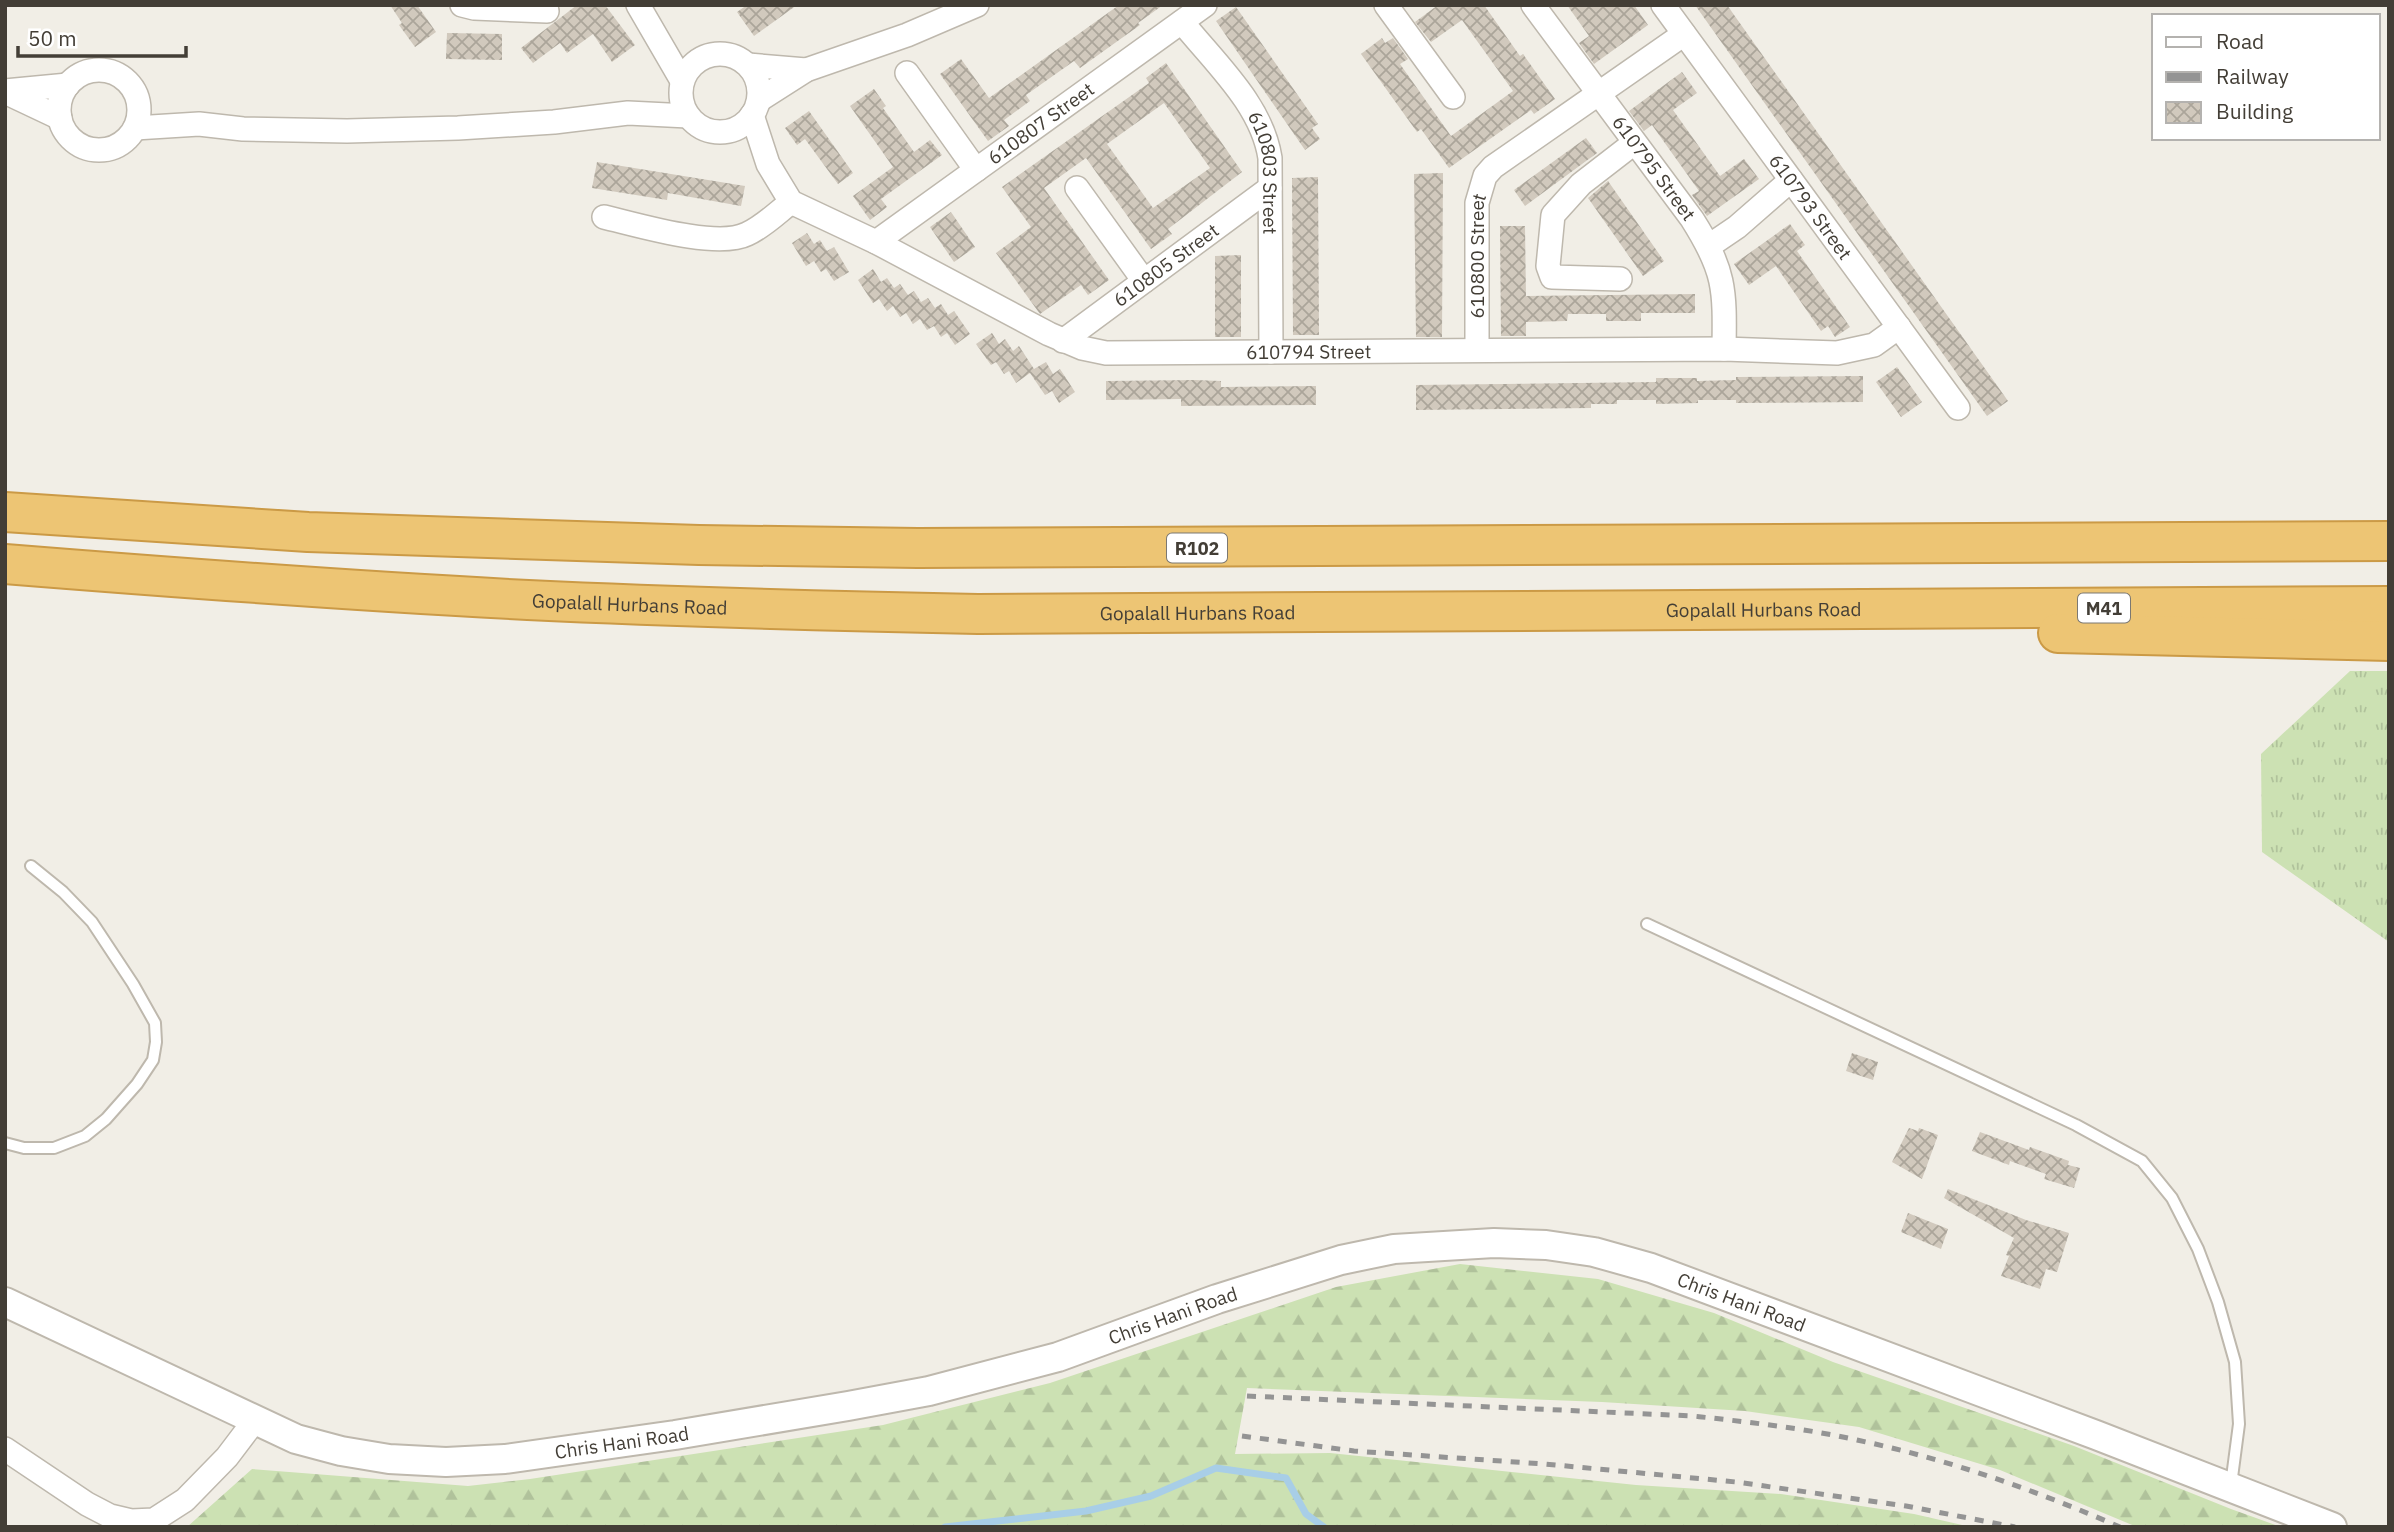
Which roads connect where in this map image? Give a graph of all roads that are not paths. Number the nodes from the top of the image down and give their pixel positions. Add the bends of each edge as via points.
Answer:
1 (462, 5) edge
2 (638, 5) edge
3 (977, 5) edge
4 (1205, 5) edge
5 (1386, 5) edge
6 (1533, 5) edge
7 (1663, 5) edge
8 (547, 11) dead end
9 (1182, 22) junction
10 (654, 33) junction
11 (1684, 34) junction
12 (701, 58) junction
13 (748, 65) junction
14 (806, 70) junction
15 (907, 73) dead end
16 (681, 84) junction
17 (68, 85) junction
18 (5, 92) edge
19 (1597, 94) junction
20 (1453, 97) dead end
21 (139, 103) junction
22 (755, 108) junction
23 (628, 113) junction
24 (688, 116) junction
25 (60, 118) junction
26 (199, 124) junction
27 (135, 128) junction
28 (726, 132) junction
29 (1634, 143) junction
30 (768, 164) junction
31 (976, 170) junction
32 (1791, 180) junction
33 (1077, 188) dead end
34 (1269, 188) junction
35 (791, 202) junction
36 (604, 218) dead end
37 (876, 242) junction
38 (1709, 246) junction
39 (1620, 279) dead end
40 (1144, 281) junction
41 (1899, 327) junction
42 (1063, 341) junction
43 (1477, 349) junction
44 (1724, 349) junction
45 (1271, 352) junction
46 (1958, 408) dead end
47 (5, 512) edge
48 (2389, 541) edge
49 (5, 564) edge
50 (2389, 606) edge
51 (1819, 610) junction
52 (2389, 641) edge
53 (31, 866) dead end
54 (1647, 924) dead end
55 (5, 1143) edge
56 (5, 1302) edge
57 (255, 1420) junction
58 (5, 1449) edge
59 (2231, 1487) junction
60 (2332, 1527) edge

1 - 8 street
2 - 10 street
3 - 14 street
4 - 9 street, 610807 Street
5 - 20 street
6 - 19 street, 610795 Street
7 - 11 street, 610793 Street
9 - 31 street, 610807 Street
9 - 34 street, 610803 Street via 1259,119 1269,149
10 - 12 street
10 - 16 street
11 - 19 street, 610800 Street
11 - 32 street, 610793 Street
12 - 13 street via 723,53
12 - 16 street
13 - 14 street
13 - 22 street via 758,82
14 - 22 street
15 - 31 street
16 - 23 street
16 - 24 street
17 - 18 street
17 - 21 street via 90,71 115,73 126,81
17 - 25 street via 60,100
18 - 25 street
19 - 29 street, 610795 Street
19 - 43 street, 610800 Street via 1485,176 1477,203
21 - 26 street
21 - 27 street
22 - 28 street via 742,125
22 - 30 street
23 - 24 street
23 - 26 street via 554,122 347,131
24 - 28 street via 701,127
25 - 27 street via 71,140 93,150 118,146
26 - 27 street
28 - 30 street
29 - 38 street, 610795 Street
29 - 39 street via 1581,184 1553,215 1548,266 1552,276
30 - 35 street
31 - 37 street, 610807 Street
32 - 38 street
32 - 41 street, 610793 Street
33 - 40 street
34 - 40 street, 610805 Street
34 - 45 street, 610803 Street
35 - 36 street via 747,235 727,240
35 - 37 street, 610794 Street
37 - 42 street, 610794 Street
38 - 44 street, 610795 Street via 1725,299
40 - 42 street, 610805 Street
41 - 44 street, 610794 Street via 1874,345 1837,353
41 - 46 street, 610793 Street
42 - 45 street, 610794 Street via 1106,353
43 - 44 street, 610794 Street
43 - 45 street, 610794 Street
47 - 48 highway, R102 via 308,532 918,548
49 - 51 highway, Gopalall Hurbans Road via 457,596 782,610 978,614
50 - 51 highway, Gopalall Hurbans Road / M41
51 - 52 highway via 1878,625 2002,632
53 - 55 lane via 92,922 155,1023 156,1042 153,1060 137,1084 85,1136 54,1148
54 - 59 lane via 2076,1125 2142,1161 2172,1198 2198,1249 2235,1362 2239,1424
56 - 57 street, Chris Hani Road
57 - 58 street via 185,1500 154,1520 110,1516
57 - 59 street, Chris Hani Road via 296,1439 341,1451 446,1462 505,1459 675,1435 942,1388 1058,1357 1342,1260 1394,1249 1494,1243 1594,1252 1651,1268
59 - 60 street, Chris Hani Road

